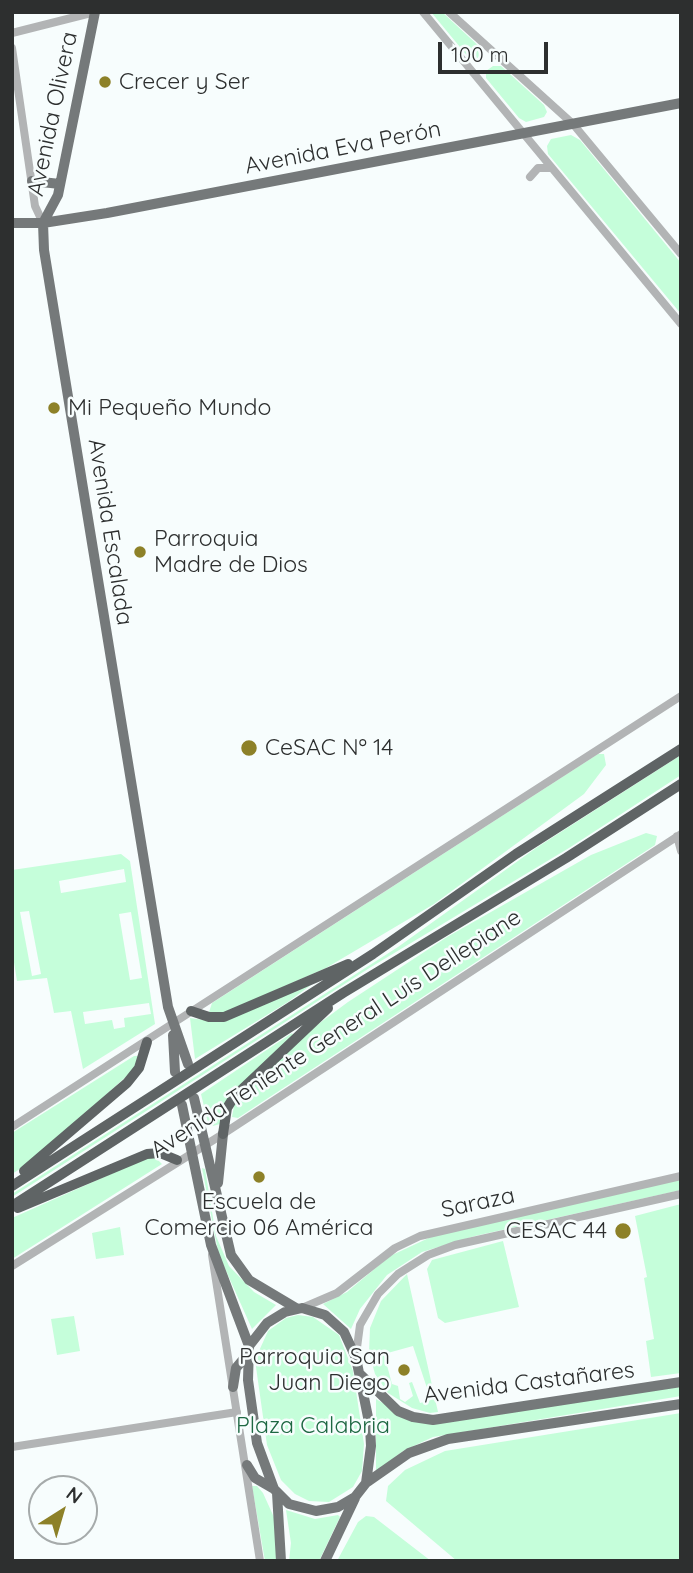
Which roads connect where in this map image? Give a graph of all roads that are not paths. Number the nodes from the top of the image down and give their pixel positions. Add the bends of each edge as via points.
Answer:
1 (95, 12) edge
2 (424, 12) edge
3 (449, 12) edge
4 (12, 33) edge
5 (12, 48) edge
6 (681, 103) edge
7 (573, 124) junction
8 (522, 134) junction
9 (551, 168) junction
10 (530, 177) dead end
11 (32, 181) junction
12 (60, 184) junction
13 (12, 223) edge
14 (43, 223) junction
15 (681, 254) edge
16 (681, 324) edge
17 (681, 696) edge
18 (681, 749) edge
19 (681, 784) edge
20 (679, 835) edge
21 (681, 851) edge
22 (373, 954) junction
23 (343, 993) junction
24 (191, 1011) junction
25 (172, 1024) junction
26 (147, 1042) junction
27 (188, 1065) dead end
28 (175, 1072) dead end
29 (194, 1098) dead end
30 (182, 1105) dead end
31 (12, 1127) edge
32 (223, 1133) junction
33 (205, 1144) junction
34 (193, 1151) junction
35 (177, 1160) junction
36 (681, 1176) edge
37 (12, 1183) edge
38 (217, 1194) junction
39 (681, 1194) edge
40 (12, 1208) edge
41 (211, 1245) junction
42 (12, 1266) edge
43 (299, 1308) junction
44 (248, 1350) junction
45 (356, 1358) junction
46 (358, 1370) junction
47 (681, 1382) edge
48 (233, 1387) junction
49 (681, 1404) edge
50 (237, 1412) junction
51 (12, 1447) edge
52 (247, 1465) junction
53 (366, 1483) junction
54 (275, 1491) junction
55 (355, 1497) junction
56 (260, 1561) edge
57 (281, 1561) edge
58 (325, 1561) edge

1 - 4 street
1 - 12 main road, Avenida Olivera
2 - 8 street
3 - 7 street
5 - 11 street, Avenida Escalada
6 - 7 main road, Avenida Eva Perón
7 - 8 main road, Avenida Eva Perón
7 - 15 street
8 - 9 street
8 - 14 main road, Avenida Eva Perón
9 - 10 street via 538,168
9 - 16 street
11 - 12 main road
11 - 14 street, Avenida Escalada
12 - 14 main road, Avenida Olivera via 55,206
13 - 14 main road, Avenida Eva Perón
14 - 25 main road, Avenida Escalada
17 - 24 street
18 - 22 highway via 516,854
19 - 23 highway
20 - 21 street
20 - 32 street, Avenida Teniente General Luís Dellepiane
22 - 24 highway via 224,1017
22 - 37 highway
23 - 32 highway via 234,1097
23 - 40 highway
24 - 25 street
25 - 26 street
25 - 27 main road, Avenida Escalada
25 - 28 main road, Avenida Escalada
26 - 31 street
26 - 37 highway via 139,1068 127,1083
29 - 33 main road
30 - 34 main road
32 - 33 street, Avenida Teniente General Luís Dellepiane
32 - 38 main road
33 - 34 street, Avenida Teniente General Luís Dellepiane
33 - 38 main road
34 - 35 street, Avenida Teniente General Luís Dellepiane
34 - 41 main road
35 - 40 highway via 160,1153 147,1154
35 - 42 street, Avenida Teniente General Luís Dellepiane
36 - 43 street, Saraza via 420,1236 395,1248 337,1293
38 - 43 main road via 225,1237 239,1269 262,1290
39 - 45 street, Saraza via 428,1255 378,1294 360,1325
41 - 44 main road
41 - 48 street
43 - 44 main road via 267,1322
43 - 45 main road via 325,1315
44 - 48 main road via 236,1368
44 - 54 main road via 257,1443
45 - 46 main road
46 - 47 main road, Avenida Castañares via 398,1411 433,1420
46 - 53 main road via 370,1427
48 - 50 street
49 - 53 main road, Avenida Castañares via 448,1439 409,1453
50 - 51 street
50 - 52 street
52 - 54 main road via 255,1478
52 - 56 street
53 - 55 main road
54 - 55 main road via 289,1504 316,1511 338,1507
54 - 57 main road
55 - 58 main road

